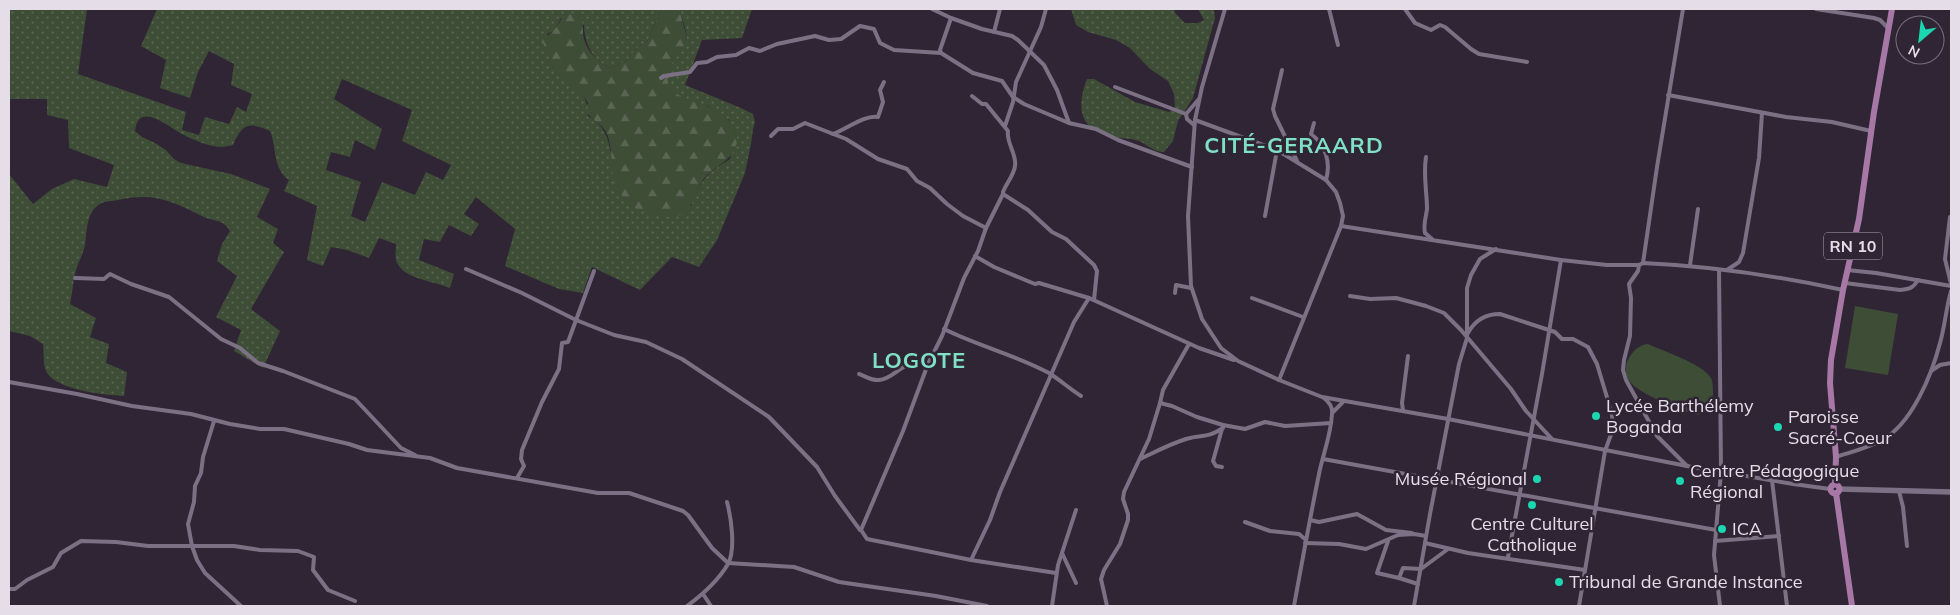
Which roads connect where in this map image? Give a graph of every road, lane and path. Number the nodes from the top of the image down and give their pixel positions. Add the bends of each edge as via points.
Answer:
1 (932, 9) edge
2 (1000, 9) edge
3 (1046, 9) edge
4 (1224, 9) edge
5 (1329, 9) edge
6 (1405, 9) edge
7 (1683, 9) edge
8 (1816, 9) edge
9 (1892, 9) edge
10 (950, 18) junction
11 (1888, 28) junction
12 (994, 32) junction
13 (1338, 45) dead end
14 (1030, 51) junction
15 (941, 52) junction
16 (1527, 62) dead end
17 (1282, 70) dead end
18 (661, 78) dead end
19 (884, 82) dead end
20 (1115, 86) dead end
21 (1668, 95) junction
22 (972, 96) dead end
23 (1013, 97) junction
24 (1199, 98) junction
25 (1762, 112) junction
26 (1186, 114) junction
27 (1195, 120) junction
28 (1069, 123) junction
29 (1314, 123) dead end
30 (1194, 125) junction
31 (1005, 126) junction
32 (1871, 131) junction
33 (833, 134) junction
34 (771, 136) dead end
35 (1277, 150) junction
36 (1426, 157) dead end
37 (1298, 163) junction
38 (1192, 167) junction
39 (1326, 180) junction
40 (1004, 194) junction
41 (1698, 209) dead end
42 (1265, 216) dead end
43 (1950, 217) dead end
44 (1341, 226) junction
45 (986, 228) junction
46 (1433, 239) junction
47 (1497, 249) junction
48 (975, 256) junction
49 (1561, 260) junction
50 (1641, 264) junction
51 (1690, 266) junction
52 (466, 269) dead end
53 (1719, 270) junction
54 (1727, 270) junction
55 (1847, 270) junction
56 (594, 271) dead end
57 (75, 278) dead end
58 (1918, 280) junction
59 (1951, 285) edge
60 (1844, 287) junction
61 (1191, 288) junction
62 (1951, 291) edge
63 (1175, 293) dead end
64 (1350, 296) dead end
65 (1089, 298) junction
66 (1252, 298) dead end
67 (1094, 300) junction
68 (1303, 317) junction
69 (576, 320) junction
70 (944, 329) junction
71 (1550, 330) junction
72 (1468, 336) junction
73 (1189, 344) junction
74 (1408, 356) dead end
75 (1238, 361) junction
76 (1951, 363) edge
77 (928, 364) junction
78 (1931, 371) junction
79 (859, 374) dead end
80 (1051, 374) junction
81 (1279, 380) junction
82 (9, 382) edge
83 (1081, 396) dead end
84 (1322, 397) junction
85 (1344, 402) junction
86 (1160, 403) junction
87 (1403, 410) junction
88 (1332, 412) junction
89 (1448, 419) junction
90 (1533, 420) junction
91 (214, 421) junction
92 (1331, 423) junction
93 (1223, 427) junction
94 (1530, 436) junction
95 (1552, 440) junction
96 (1605, 451) junction
97 (417, 456) junction
98 (1836, 457) junction
99 (1140, 459) junction
100 (1323, 459) junction
101 (1687, 466) junction
102 (1222, 467) dead end
103 (1721, 471) junction
104 (518, 478) junction
105 (1437, 479) junction
106 (1772, 480) junction
107 (1835, 489) junction
108 (1899, 491) junction
109 (1951, 492) edge
110 (1520, 494) junction
111 (727, 502) dead end
112 (1595, 508) junction
113 (1076, 510) dead end
114 (1310, 520) junction
115 (1245, 522) dead end
116 (1309, 527) junction
117 (861, 530) junction
118 (1716, 530) junction
119 (1299, 534) junction
120 (1414, 534) junction
121 (1426, 536) junction
122 (1779, 536) junction
123 (1305, 541) junction
124 (1388, 541) junction
125 (1715, 541) junction
126 (1425, 542) junction
127 (192, 546) junction
128 (1907, 546) dead end
129 (1448, 549) junction
130 (1062, 553) junction
131 (1508, 557) junction
132 (971, 560) junction
133 (728, 563) junction
134 (1421, 569) junction
135 (1585, 570) junction
136 (1056, 573) junction
137 (1399, 578) junction
138 (1076, 583) dead end
139 (1418, 584) junction
140 (9, 589) edge
141 (703, 594) junction
142 (355, 601) dead end
143 (241, 606) edge
144 (687, 606) edge
145 (711, 606) edge
146 (987, 606) edge
147 (1052, 606) edge
148 (1107, 606) edge
149 (1294, 606) edge
150 (1414, 606) edge
151 (1578, 606) edge
152 (1720, 606) edge
153 (1787, 606) edge
154 (1852, 606) edge

1 - 10 street
2 - 12 street
3 - 14 street
4 - 24 street
5 - 13 street
6 - 16 street via 1415,23 1431,30 1445,26 1479,54
7 - 21 street
8 - 11 street via 1874,18
9 - 11 main road, RN 10
10 - 12 street
10 - 15 street
11 - 32 main road, RN 10
12 - 14 street via 1012,36
14 - 23 street
14 - 28 street via 1044,65
15 - 18 street via 894,50 880,43 874,29 860,26 841,39 815,36 760,51 745,48 736,56 717,57 697,63 690,72
15 - 23 street via 973,73 1002,81
17 - 37 street via 1275,116
19 - 33 street via 880,90 883,102 878,117 867,118
20 - 26 street
21 - 25 street
21 - 50 street
22 - 31 street via 986,104
23 - 28 street
23 - 31 street
24 - 26 street
24 - 27 street
25 - 32 street
25 - 54 street via 1759,158 1742,253 1739,262
26 - 30 street
27 - 30 street
27 - 35 street
28 - 38 street via 1096,129
29 - 39 street via 1311,134 1329,163
30 - 38 street
31 - 40 street via 1015,167
32 - 55 main road, RN 10 via 1859,219
33 - 34 street via 805,123 793,129 778,129
33 - 45 street via 878,159 907,168 947,204
35 - 37 street
35 - 42 street
36 - 46 street via 1424,228
37 - 39 street
38 - 61 street via 1188,216
39 - 44 street via 1340,203
40 - 45 street
40 - 67 street via 1052,232 1066,239 1094,264 1097,271
41 - 51 street
43 - 59 street via 1945,259
44 - 46 street
44 - 68 street
45 - 48 street
46 - 47 street
47 - 49 street
47 - 72 street via 1482,256 1471,275 1467,296
48 - 65 street via 1035,284 1039,282
48 - 70 street
49 - 50 street via 1607,265
49 - 71 street
50 - 51 street
50 - 101 street via 1629,284 1630,336 1623,370 1657,436
51 - 53 street
52 - 69 street
53 - 54 street
53 - 103 street
54 - 60 street
55 - 58 street
55 - 60 main road, RN 10
56 - 69 street
57 - 97 street via 104,279 110,274 169,297 221,339 240,348 258,363 355,399 401,448
58 - 59 street
58 - 60 street via 1909,289 1900,290
60 - 98 main road, RN 10 via 1833,343 1830,383
61 - 63 street via 1176,285
61 - 75 street via 1202,320 1221,348
62 - 78 street via 1942,339
64 - 72 street via 1396,298 1426,306 1444,314
65 - 67 street
65 - 80 street via 1074,322
66 - 68 street
67 - 73 street
68 - 81 street
69 - 104 street via 568,342 562,343 559,369 522,450 524,466
69 - 117 street via 614,335 646,342 682,359 769,418 817,467
70 - 77 street
70 - 80 street
71 - 72 street via 1493,314 1474,323
71 - 90 street
71 - 96 street via 1562,339 1582,343 1592,352 1612,414 1613,429
72 - 89 street
72 - 90 street
73 - 75 street
73 - 86 street via 1163,390
74 - 87 street
75 - 81 street
76 - 78 street
77 - 79 street via 906,365 880,380
77 - 117 street
78 - 98 street via 1920,396 1897,429 1881,441
80 - 83 street
80 - 132 street
81 - 84 street
82 - 91 street via 191,414
84 - 85 street
84 - 88 street
85 - 87 street
85 - 88 street
86 - 93 street
86 - 99 street
87 - 89 street
88 - 92 street
89 - 94 street
89 - 105 street
90 - 94 street
90 - 95 street
91 - 97 street via 260,429 284,429 367,450
91 - 127 street via 195,486 188,524
92 - 93 street via 1286,426 1265,422 1245,429
92 - 100 street
93 - 99 street via 1208,436 1166,446
93 - 102 street via 1213,461
94 - 95 street
94 - 110 street
95 - 96 street
96 - 101 street
96 - 112 street
97 - 104 street via 457,468
98 - 107 main road, RN 10
99 - 148 street via 1124,492 1127,526 1101,578
100 - 105 street
100 - 114 street
101 - 103 street
103 - 106 street
103 - 118 street
104 - 133 street via 598,493 629,493 672,506 688,515 712,548
105 - 110 street
105 - 121 street
106 - 107 street
106 - 122 street
107 - 108 street
107 - 154 main road, RN 10
108 - 109 street
108 - 128 street
110 - 112 street
110 - 131 street
111 - 133 street via 732,536
112 - 118 street
112 - 135 street
113 - 130 street
114 - 116 street
114 - 120 street via 1319,522 1357,514 1386,530
115 - 119 street via 1270,531
116 - 119 street
116 - 123 street
117 - 132 street via 867,540
118 - 125 street
119 - 123 street
120 - 121 street
120 - 124 street
121 - 126 street
122 - 125 street
122 - 153 street
123 - 124 street via 1366,549
123 - 149 street
124 - 137 street via 1377,573
125 - 152 street
126 - 129 street
126 - 134 street
127 - 140 street via 80,542 61,553 46,572 15,589
127 - 142 street via 298,551 314,556 313,570 328,590
127 - 143 street via 205,573
129 - 131 street
129 - 134 street
130 - 136 street
130 - 138 street
131 - 135 street
132 - 136 street
133 - 141 street
133 - 146 street via 794,567 839,582
134 - 137 street via 1403,568
134 - 139 street
135 - 151 street
136 - 147 street
137 - 139 street
139 - 150 street
141 - 144 street
141 - 145 street

